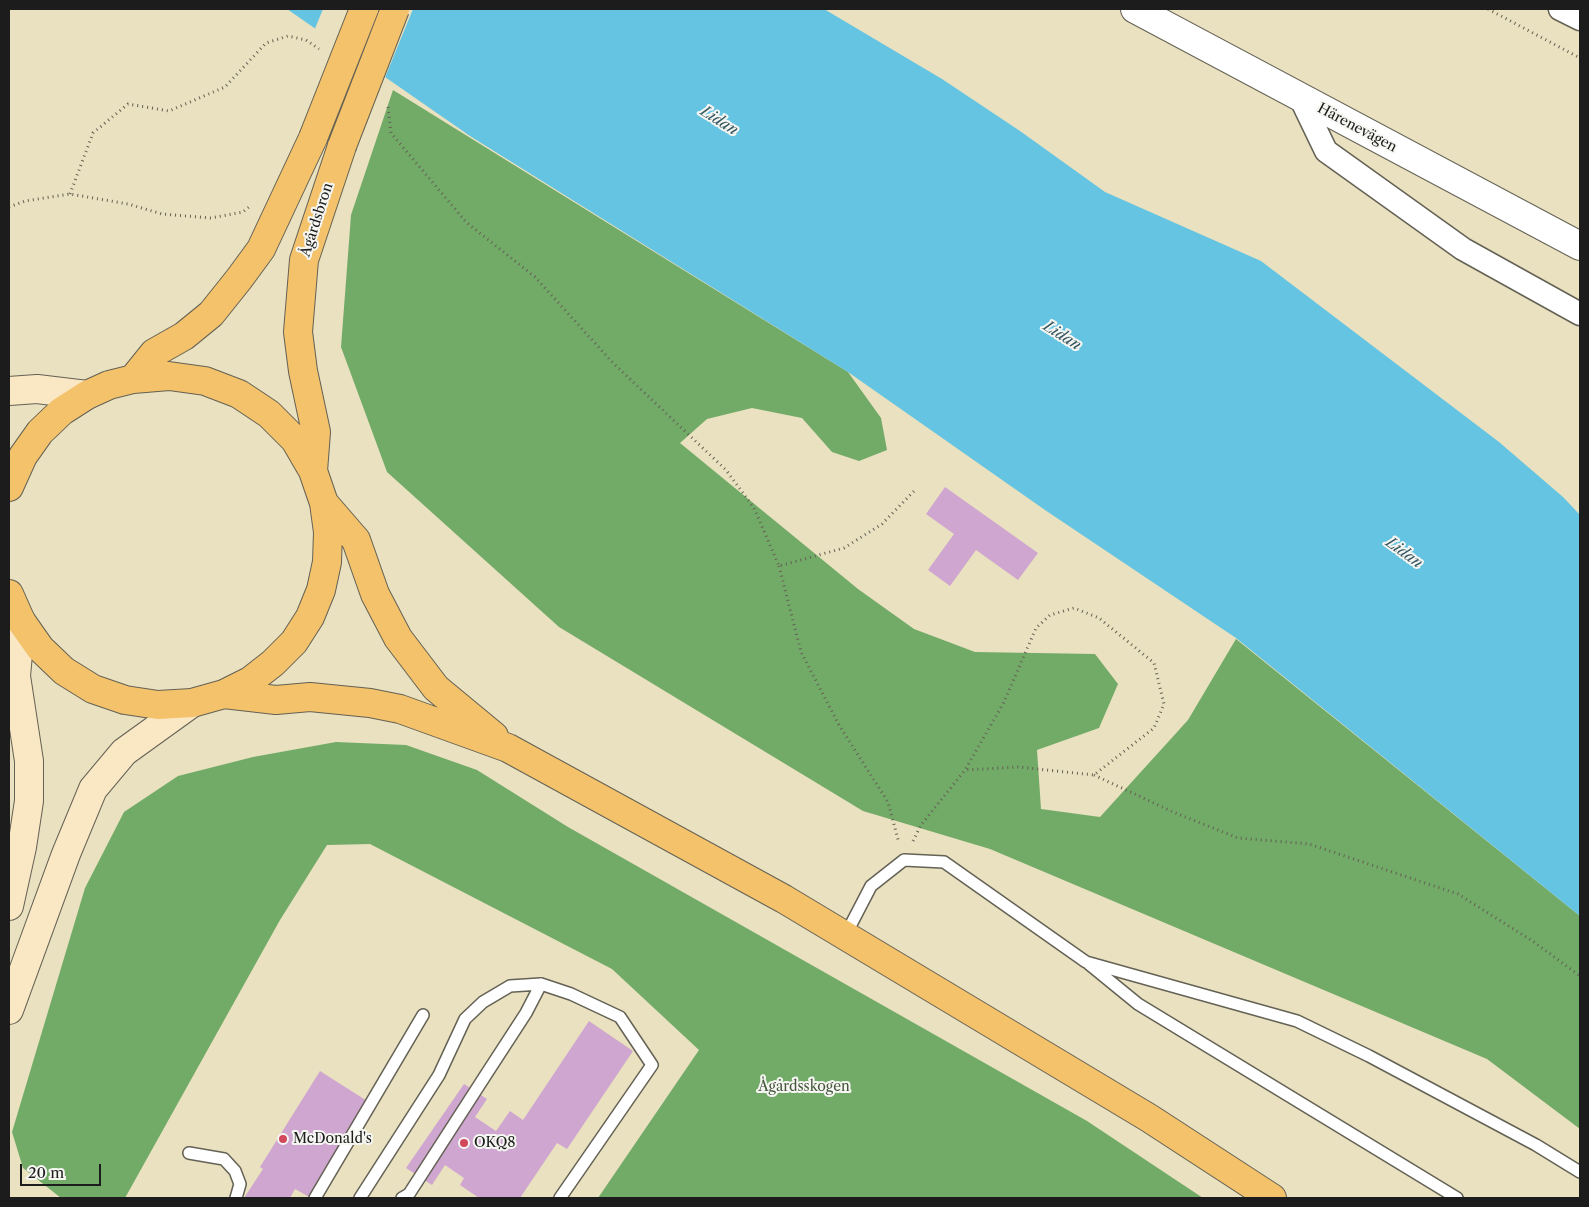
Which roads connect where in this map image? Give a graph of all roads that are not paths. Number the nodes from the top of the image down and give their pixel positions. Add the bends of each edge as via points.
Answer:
1 (364, 9) edge
2 (395, 9) edge
3 (1135, 9) edge
4 (1560, 9) edge
5 (1580, 19) edge
6 (1300, 97) junction
7 (1580, 246) edge
8 (1580, 314) edge
9 (133, 379) junction
10 (9, 391) edge
11 (87, 395) junction
12 (313, 472) junction
13 (9, 487) edge
14 (324, 503) junction
15 (9, 594) edge
16 (21, 621) junction
17 (224, 694) junction
18 (192, 703) junction
19 (508, 748) junction
20 (9, 906) edge
21 (845, 936) junction
22 (1086, 962) junction
23 (541, 984) junction
24 (9, 1010) edge
25 (423, 1015) dead end
26 (189, 1153) dead end
27 (1580, 1172) edge
28 (236, 1198) edge
29 (315, 1198) edge
30 (361, 1198) edge
31 (402, 1198) edge
32 (560, 1198) edge
33 (1272, 1198) edge
34 (1457, 1198) edge

1 - 9 main road, bridge via 313,138 261,249 211,314 184,336 154,353
2 - 12 main road, Ågårdsbron, bridge via 342,146 304,260 298,332 316,432
3 - 6 street, Härenevägen
4 - 5 street
6 - 7 street, Härenevägen
6 - 8 street via 1326,151 1463,250
9 - 11 main road
9 - 12 main road via 178,377 205,381 239,394 269,414 294,440
10 - 11 main road via 37,388
11 - 13 main road via 40,432 23,456
12 - 14 main road
14 - 17 main road via 328,532 327,562 321,590 310,617 294,642 274,663 250,681
14 - 19 main road via 356,540 375,594 398,638 436,688
15 - 16 main road
16 - 18 main road via 40,648 64,671 93,689 141,703
16 - 20 main road via 16,676 29,761 29,801
17 - 18 main road
17 - 19 main road via 276,700 310,698 370,703 400,709
18 - 24 main road via 124,752 93,788
19 - 21 main road via 784,899
21 - 22 lane via 871,886 904,860 944,862
21 - 33 main road via 1150,1118
22 - 27 lane via 1297,1021 1370,1056
22 - 34 lane via 1138,1004
23 - 30 lane via 510,986 483,1002 465,1019 439,1075
23 - 31 lane via 526,1013 409,1194
23 - 32 lane via 572,994 620,1017 652,1064
25 - 29 lane
26 - 28 lane via 224,1159 235,1171 240,1184

